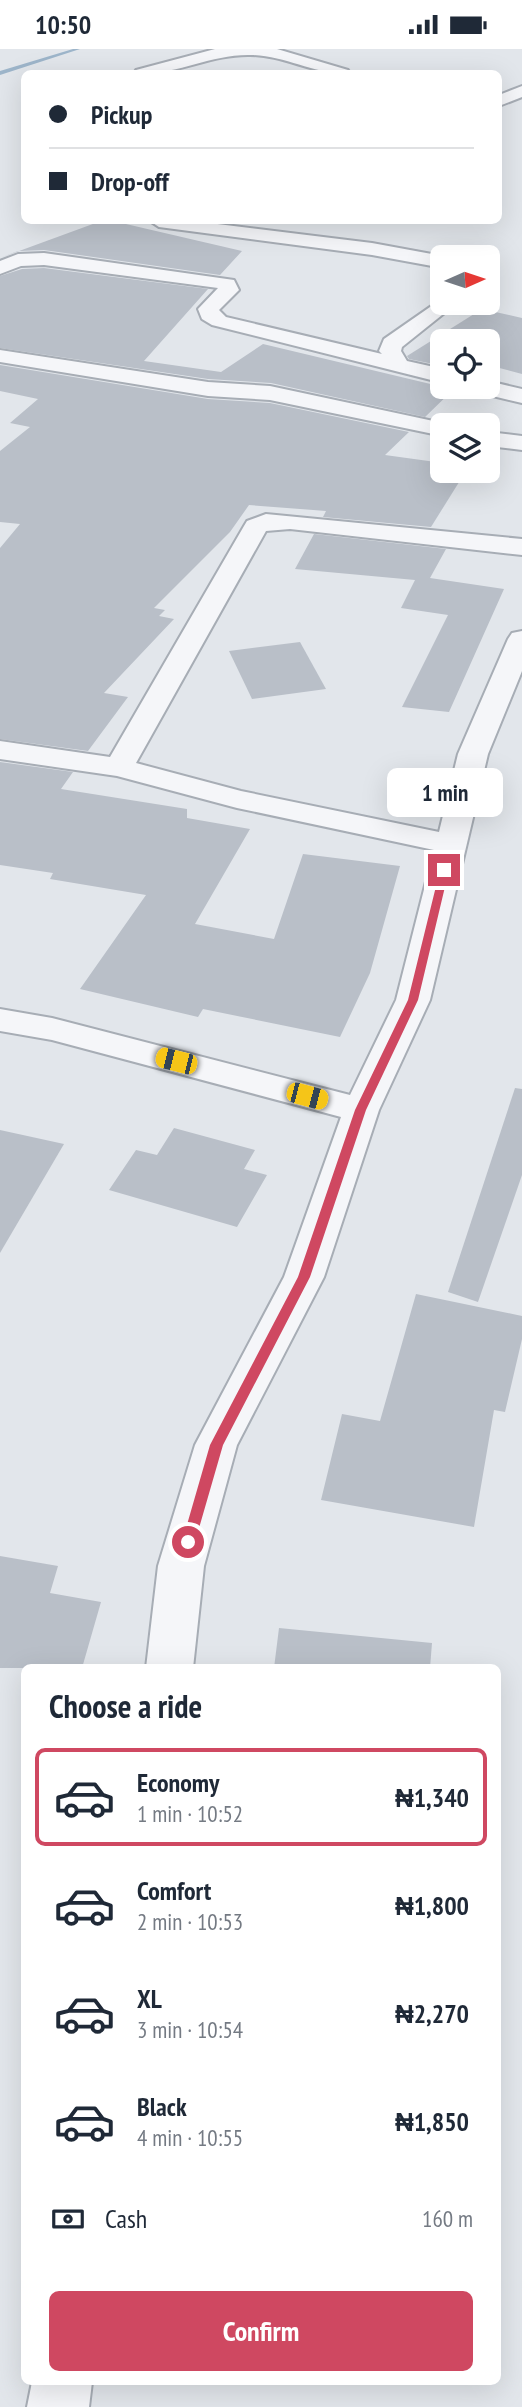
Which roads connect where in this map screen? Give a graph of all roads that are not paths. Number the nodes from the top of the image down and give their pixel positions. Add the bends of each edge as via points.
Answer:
1 (263, 50) edge
2 (154, 70) edge
3 (332, 70) edge
4 (205, 224) edge
5 (267, 228) edge
6 (430, 259) edge
7 (0, 268) edge
8 (431, 315) edge
9 (0, 356) edge
10 (400, 366) junction
11 (430, 373) edge
12 (500, 391) edge
13 (522, 396) edge
14 (430, 426) edge
15 (500, 440) edge
16 (522, 443) edge
17 (522, 547) edge
18 (520, 649) edge
19 (0, 750) edge
20 (119, 767) junction
21 (451, 844) junction
22 (0, 1020) edge
23 (361, 1110) junction
24 (169, 1664) edge
25 (62, 2385) edge
26 (58, 2407) edge

1 - 2 street via 219,53
1 - 3 street
4 - 5 street
5 - 6 street
7 - 10 street via 18,260 44,259 215,281 229,287 208,309 219,321
8 - 10 street via 392,344 390,351
9 - 14 street via 208,389 270,393
10 - 11 street
12 - 13 street
15 - 16 street
17 - 20 street via 262,522
18 - 21 street via 473,754
19 - 20 street
20 - 21 street via 237,799
21 - 23 street via 413,1000
22 - 23 street via 52,1029
23 - 24 street via 304,1277 216,1445 181,1566
25 - 26 street

